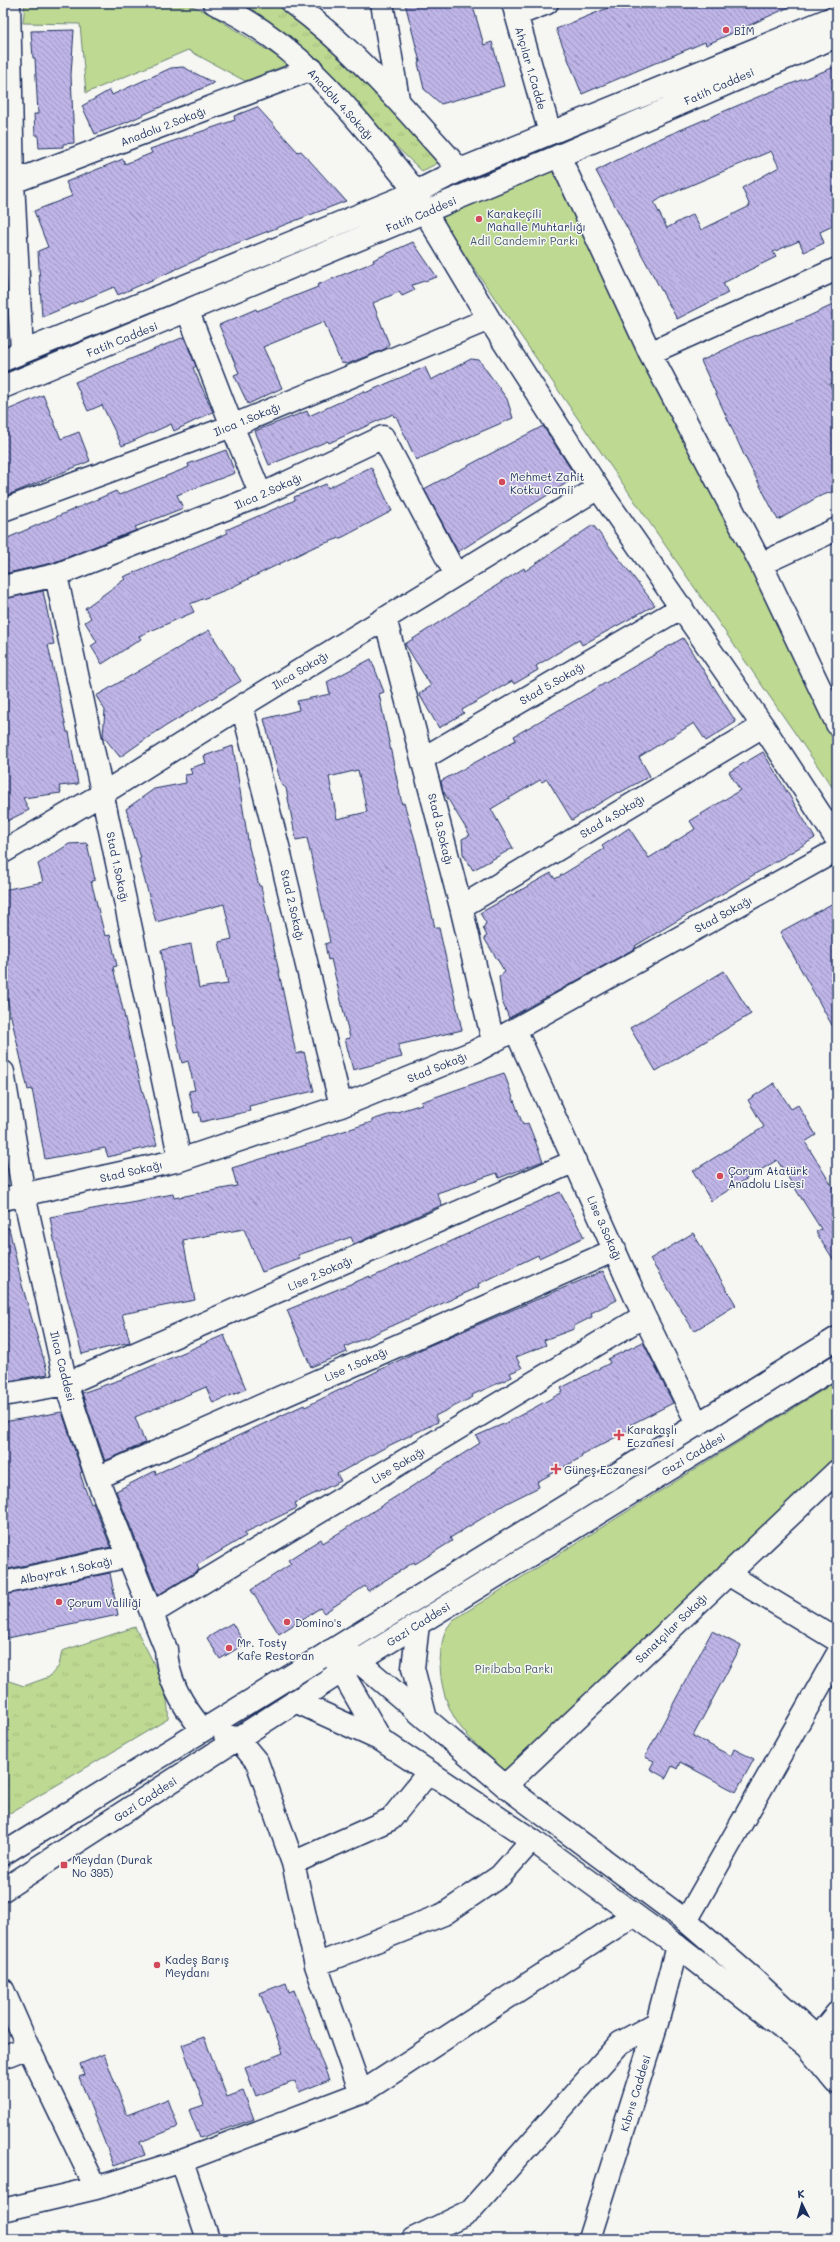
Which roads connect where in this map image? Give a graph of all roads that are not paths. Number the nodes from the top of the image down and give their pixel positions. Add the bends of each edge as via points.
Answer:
1 (9, 3) edge
2 (214, 3) edge
3 (382, 3) edge
4 (547, 3) edge
5 (299, 6) edge
6 (515, 9) edge
7 (837, 16) edge
8 (837, 36) edge
9 (312, 69) junction
10 (398, 99) junction
11 (550, 133) junction
12 (559, 156) junction
13 (460, 170) junction
14 (13, 182) junction
15 (416, 192) junction
16 (425, 212) junction
17 (837, 268) edge
18 (188, 312) junction
19 (489, 319) junction
20 (650, 353) junction
21 (12, 356) edge
22 (3, 387) edge
23 (232, 426) junction
24 (598, 488) junction
25 (261, 495) junction
26 (3, 510) edge
27 (837, 529) edge
28 (761, 564) junction
29 (56, 575) junction
30 (456, 575) junction
31 (3, 587) edge
32 (682, 607) junction
33 (385, 618) junction
34 (242, 706) junction
35 (837, 724) edge
36 (763, 726) junction
37 (422, 759) junction
38 (102, 794) junction
39 (837, 840) edge
40 (837, 850) edge
41 (3, 852) edge
42 (460, 907) junction
43 (516, 1029) junction
44 (493, 1041) junction
45 (3, 1072) edge
46 (341, 1106) junction
47 (180, 1160) junction
48 (575, 1161) junction
49 (24, 1195) junction
50 (3, 1199) edge
51 (615, 1250) junction
52 (644, 1316) junction
53 (837, 1338) edge
54 (837, 1366) edge
55 (66, 1384) junction
56 (3, 1395) edge
57 (698, 1425) junction
58 (837, 1471) edge
59 (97, 1478) junction
60 (129, 1556) junction
61 (728, 1574) junction
62 (3, 1583) edge
63 (152, 1614) junction
64 (418, 1624) junction
65 (837, 1640) edge
66 (336, 1648) junction
67 (837, 1655) edge
68 (350, 1666) junction
69 (295, 1701) junction
70 (426, 1719) junction
71 (203, 1730) junction
72 (238, 1739) junction
73 (381, 1740) junction
74 (428, 1773) junction
75 (505, 1786) junction
76 (532, 1840) junction
77 (3, 1854) edge
78 (293, 1863) junction
79 (3, 1890) edge
80 (634, 1915) junction
81 (686, 1921) junction
82 (676, 1946) junction
83 (316, 1965) junction
84 (3, 1990) edge
85 (837, 2013) edge
86 (657, 2023) junction
87 (818, 2036) junction
88 (28, 2047) junction
89 (837, 2056) edge
90 (3, 2057) edge
91 (837, 2083) edge
92 (361, 2093) junction
93 (175, 2163) junction
94 (96, 2188) junction
95 (3, 2210) edge
96 (596, 2234) edge
97 (192, 2239) edge
98 (208, 2239) edge
99 (413, 2239) edge

1 - 14 street
2 - 9 street, Anadolu 4.Sokağı via 264,32
3 - 10 street
4 - 6 street
5 - 10 street
6 - 11 street, Ahçılar 1.Cadde
7 - 11 street, Fatih Caddesi
8 - 12 street, Fatih Caddesi
9 - 14 street, Anadolu 2.Sokağı
9 - 15 street, Anadolu 4.Sokağı via 355,116
10 - 13 street
11 - 12 street, Ahçılar 1.Cadde
11 - 13 street, Fatih Caddesi
12 - 16 street, Fatih Caddesi
12 - 20 street, Ahçılar 1.Cadde
13 - 15 street, Fatih Caddesi
14 - 21 street
15 - 16 street, Anadolu 4.Sokağı
15 - 21 street, Fatih Caddesi
16 - 18 street, Fatih Caddesi
16 - 19 street, Anadolu 4.Sokağı
17 - 20 street
18 - 22 street, Fatih Caddesi
18 - 23 street
19 - 23 street, Ilıca 1.Sokağı
19 - 24 street, Anadolu 4.Sokağı
20 - 28 street, Ahçılar 1.Cadde
23 - 25 street
23 - 26 street, Ilıca 1.Sokağı
24 - 30 street, Ilıca Sokağı
24 - 32 street, Anadolu 4.Sokağı
25 - 29 street, Ilıca 2.Sokağı
25 - 30 street, Ilıca 2.Sokağı via 383,437
27 - 28 street
28 - 35 street, Ahçılar 1.Cadde
29 - 31 street, Ilıca 2.Sokağı
29 - 38 street, Stad 1.Sokağı
30 - 33 street, Ilıca Sokağı
32 - 36 street, Anadolu 4.Sokağı
32 - 37 street, Stad 5.Sokağı
33 - 34 street, Ilıca Sokağı
33 - 37 street, Stad 3.Sokağı
34 - 38 street, Ilıca Sokağı
34 - 46 street, Stad 2.Sokağı
36 - 39 street, Anadolu 4.Sokağı
36 - 42 street, Stad 4.Sokağı
37 - 42 street, Stad 3.Sokağı
38 - 41 street, Ilıca Sokağı
38 - 47 street, Stad 1.Sokağı
40 - 43 street, Stad Sokağı
42 - 44 street, Stad 3.Sokağı
43 - 44 street, Stad Sokağı
43 - 48 street, Lise 3.Sokağı
44 - 46 street, Stad Sokağı via 476,1051
45 - 49 street, Ilıca Caddesi
46 - 47 street, Stad Sokağı
47 - 49 street, Stad Sokağı
48 - 51 street, Lise 3.Sokağı
48 - 55 street, Lise 2.Sokağı
49 - 50 street, Stad Sokağı
49 - 55 street, Ilıca Caddesi
51 - 52 street, Lise 3.Sokağı
51 - 59 street, Lise 1.Sokağı
52 - 57 street, Lise 3.Sokağı
52 - 63 street, Lise Sokağı
53 - 57 street, Gazi Caddesi
54 - 64 street, Gazi Caddesi
55 - 56 street, Lise 2.Sokağı
55 - 59 street, Ilıca Caddesi
57 - 66 street, Gazi Caddesi
58 - 61 street, Sanatçılar Sokağı
59 - 60 street, Ilıca Caddesi
60 - 62 street, Albayrak 1.Sokağı
60 - 63 street, Ilıca Caddesi
61 - 65 street
61 - 75 street, Sanatçılar Sokağı
63 - 71 street, Ilıca Caddesi via 166,1649 167,1665 185,1709
64 - 68 street, Gazi Caddesi
64 - 70 street via 413,1668
66 - 68 street
66 - 71 street, Gazi Caddesi
67 - 81 street
68 - 69 street, Gazi Caddesi
68 - 70 street
68 - 73 street
69 - 72 street, Gazi Caddesi
69 - 73 street
70 - 75 street
71 - 72 street
71 - 77 street, Gazi Caddesi
72 - 78 street via 257,1762
72 - 79 street, Gazi Caddesi
73 - 74 street
74 - 76 street
74 - 78 street via 391,1819
75 - 81 street
76 - 80 street
76 - 83 street via 500,1876 444,1914
78 - 83 street
80 - 82 street
80 - 92 street
81 - 87 street
82 - 86 street, Kıbrıs Caddesi
82 - 91 street via 806,2046
83 - 92 street
84 - 88 street
85 - 87 street
86 - 96 street, Kıbrıs Caddesi
86 - 99 street via 620,2043 469,2212
87 - 89 street
88 - 90 street
88 - 94 street
92 - 93 street
93 - 94 street
93 - 97 street
93 - 98 street
94 - 95 street

